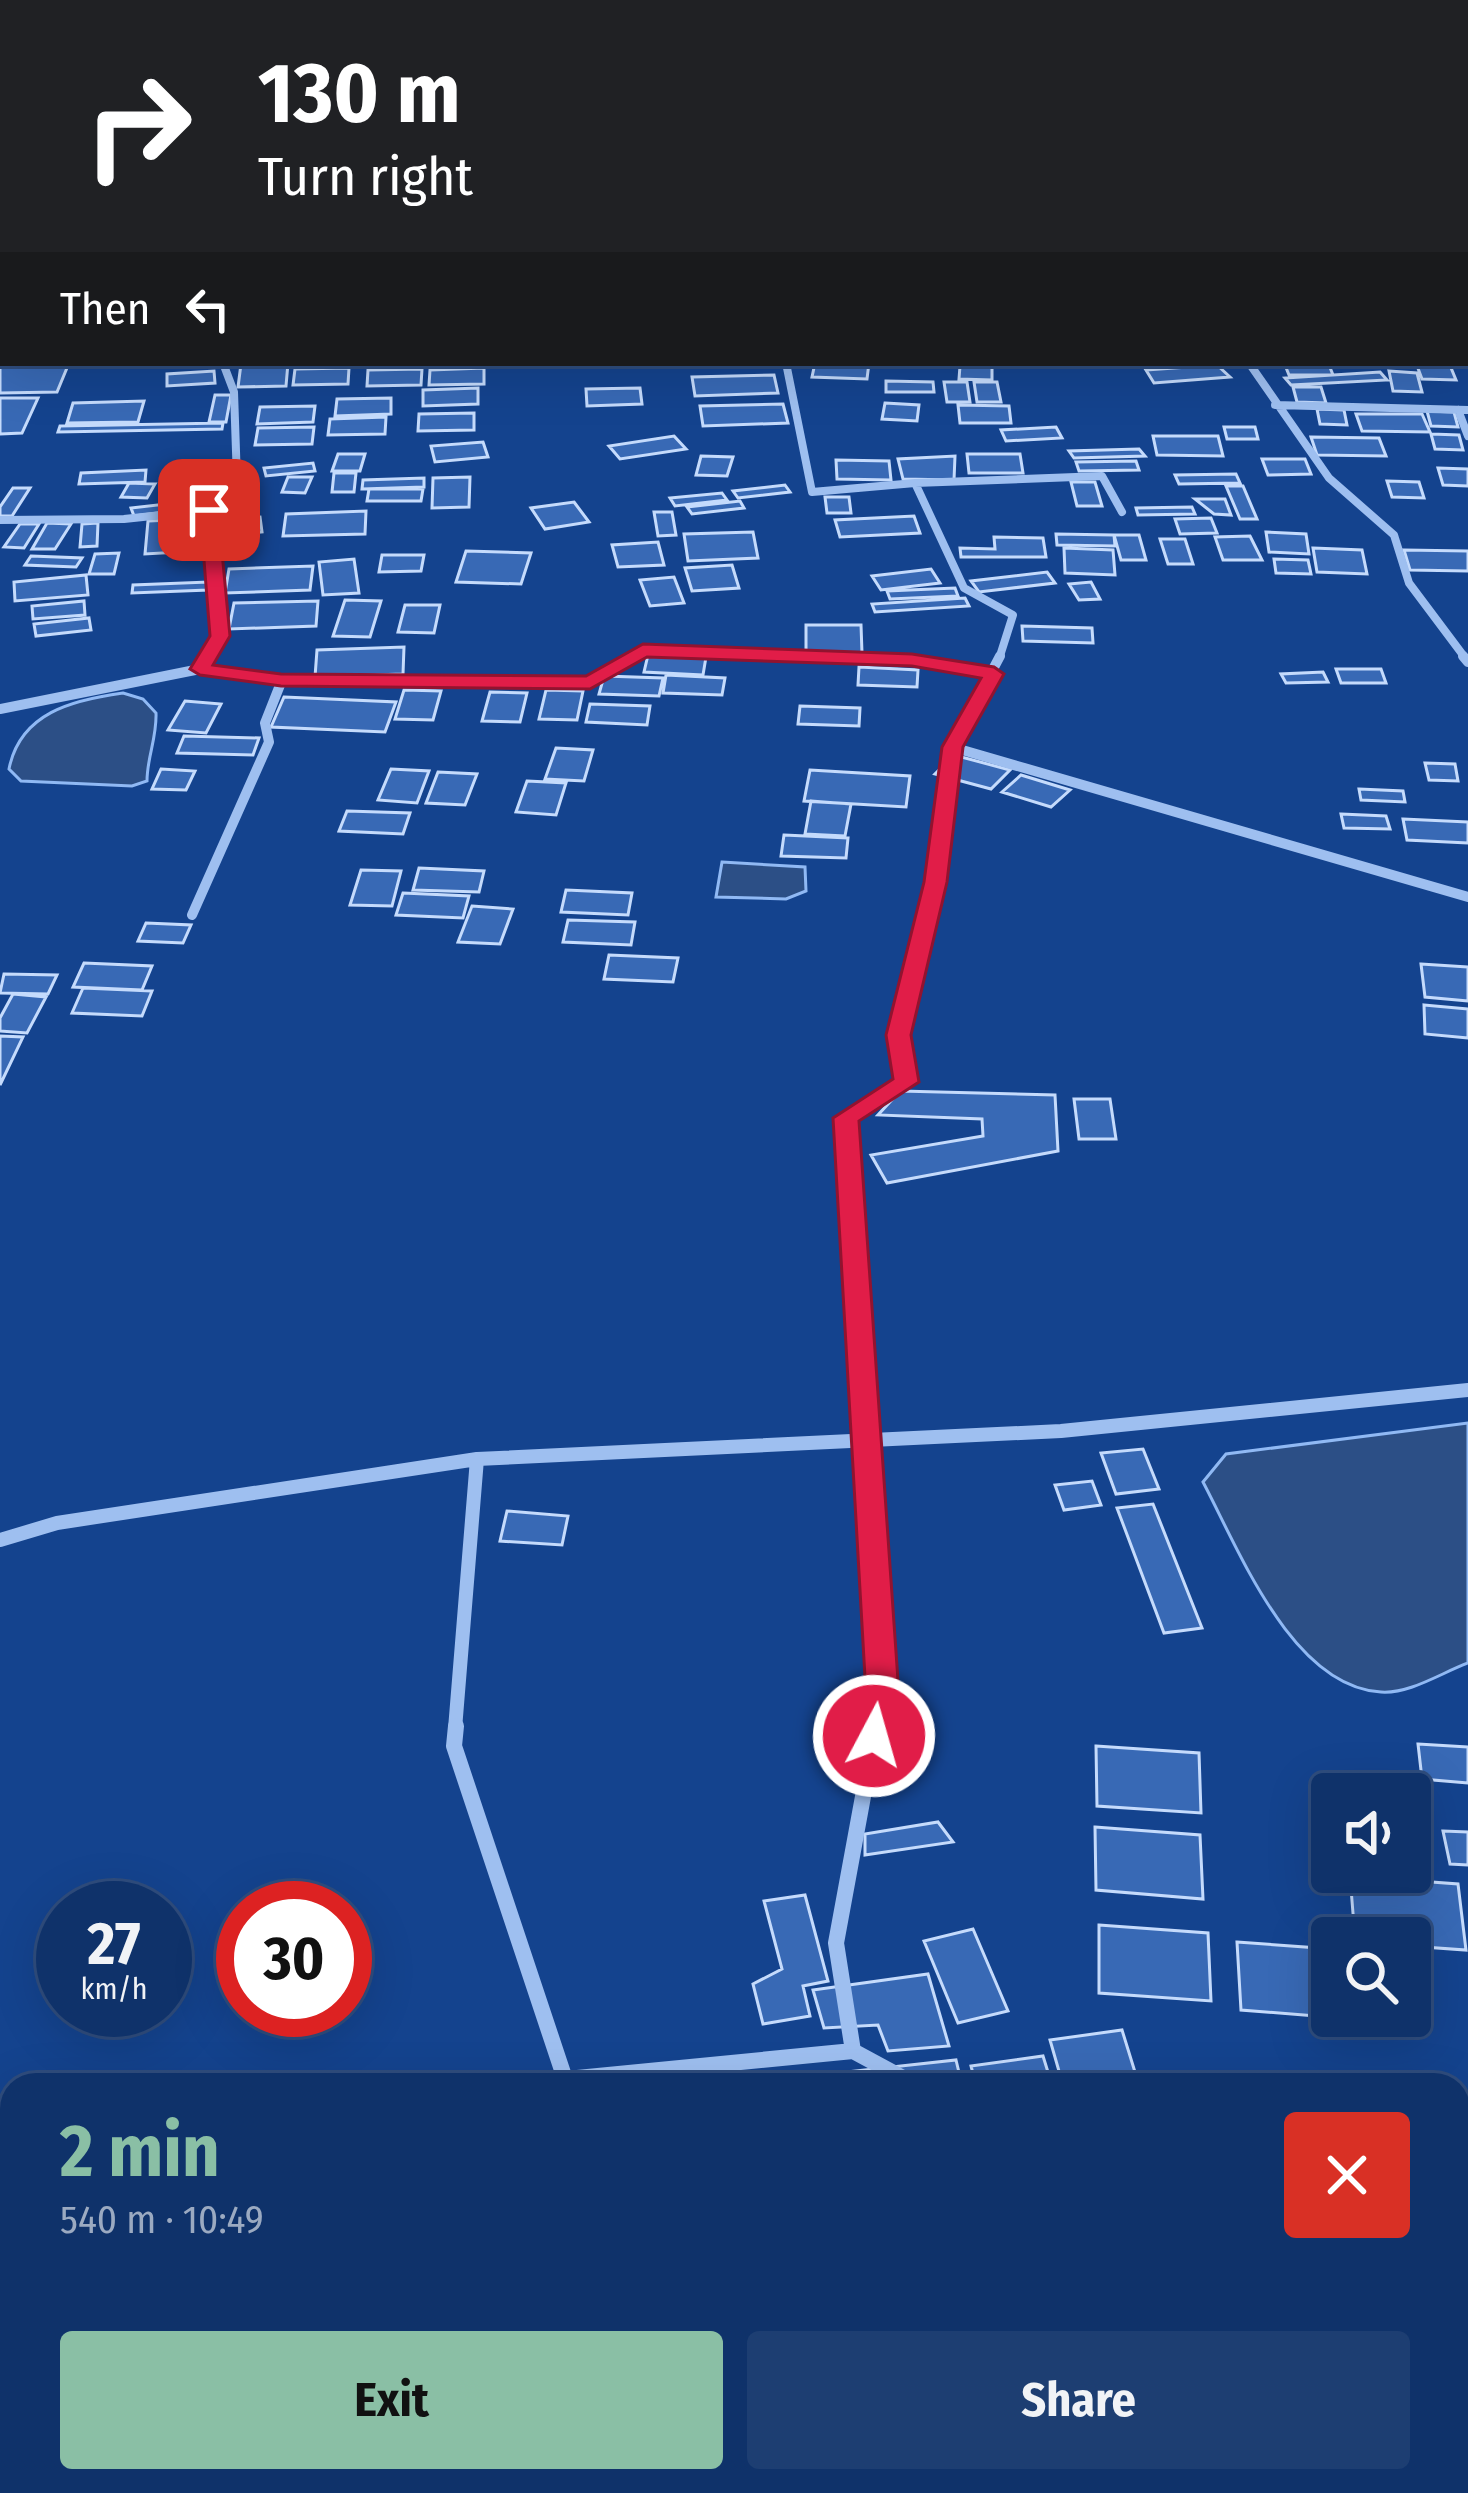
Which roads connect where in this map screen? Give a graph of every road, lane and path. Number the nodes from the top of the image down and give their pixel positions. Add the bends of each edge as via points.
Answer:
1 (225, 366) edge
2 (787, 366) edge
3 (1251, 366) edge
4 (1275, 405) junction
5 (1463, 410) edge
6 (1468, 436) edge
7 (915, 483) junction
8 (209, 510) junction
9 (1122, 512) dead end
10 (0, 520) edge
11 (1468, 662) edge
12 (200, 669) junction
13 (994, 674) junction
14 (281, 680) junction
15 (0, 709) edge
16 (952, 747) junction
17 (1468, 897) edge
18 (192, 914) dead end
19 (1468, 1390) edge
20 (866, 1439) junction
21 (477, 1460) junction
22 (0, 1540) edge
23 (853, 2051) junction
24 (564, 2073) edge
25 (650, 2073) edge
26 (894, 2073) edge

1 - 8 street via 234,392 236,481
2 - 7 street via 812,492
3 - 4 street
4 - 5 street
4 - 11 street via 1329,478 1394,535 1409,583
5 - 6 street
7 - 9 street via 1102,476
7 - 13 street via 964,588 1013,615
8 - 10 street
8 - 12 street via 220,636
12 - 14 street
12 - 15 street
13 - 14 street via 912,660 643,650 590,682
13 - 16 street
14 - 18 street via 268,742
16 - 17 street
16 - 20 street via 935,882 898,1035 906,1082 846,1118
19 - 20 street via 1061,1431
20 - 21 street
20 - 23 street via 882,1695 836,1942
21 - 22 street via 57,1522
21 - 24 street via 454,1746
23 - 25 street
23 - 26 street

